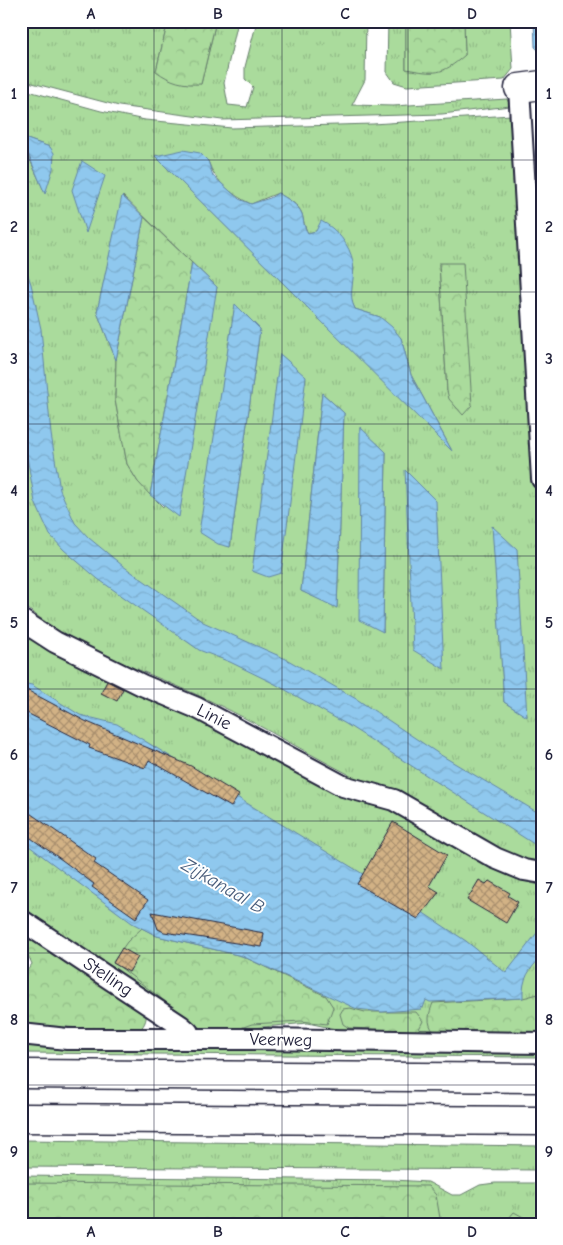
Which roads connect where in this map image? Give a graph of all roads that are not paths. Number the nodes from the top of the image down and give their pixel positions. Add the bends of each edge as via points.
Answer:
1 (530, 86) edge
2 (542, 479) edge
3 (21, 620) edge
4 (542, 873) edge
5 (21, 920) edge
6 (21, 1034) edge
7 (190, 1039) junction
8 (542, 1043) edge
9 (21, 1074) edge
10 (542, 1078) edge
11 (21, 1118) edge
12 (542, 1121) edge

1 - 2 street
3 - 4 street, Linie via 45,637 197,708 344,786 394,800 495,858 524,870
5 - 7 street, Stelling via 181,1026
6 - 7 street, Veerweg via 67,1039
7 - 8 street, Veerweg
9 - 10 highway
11 - 12 highway

